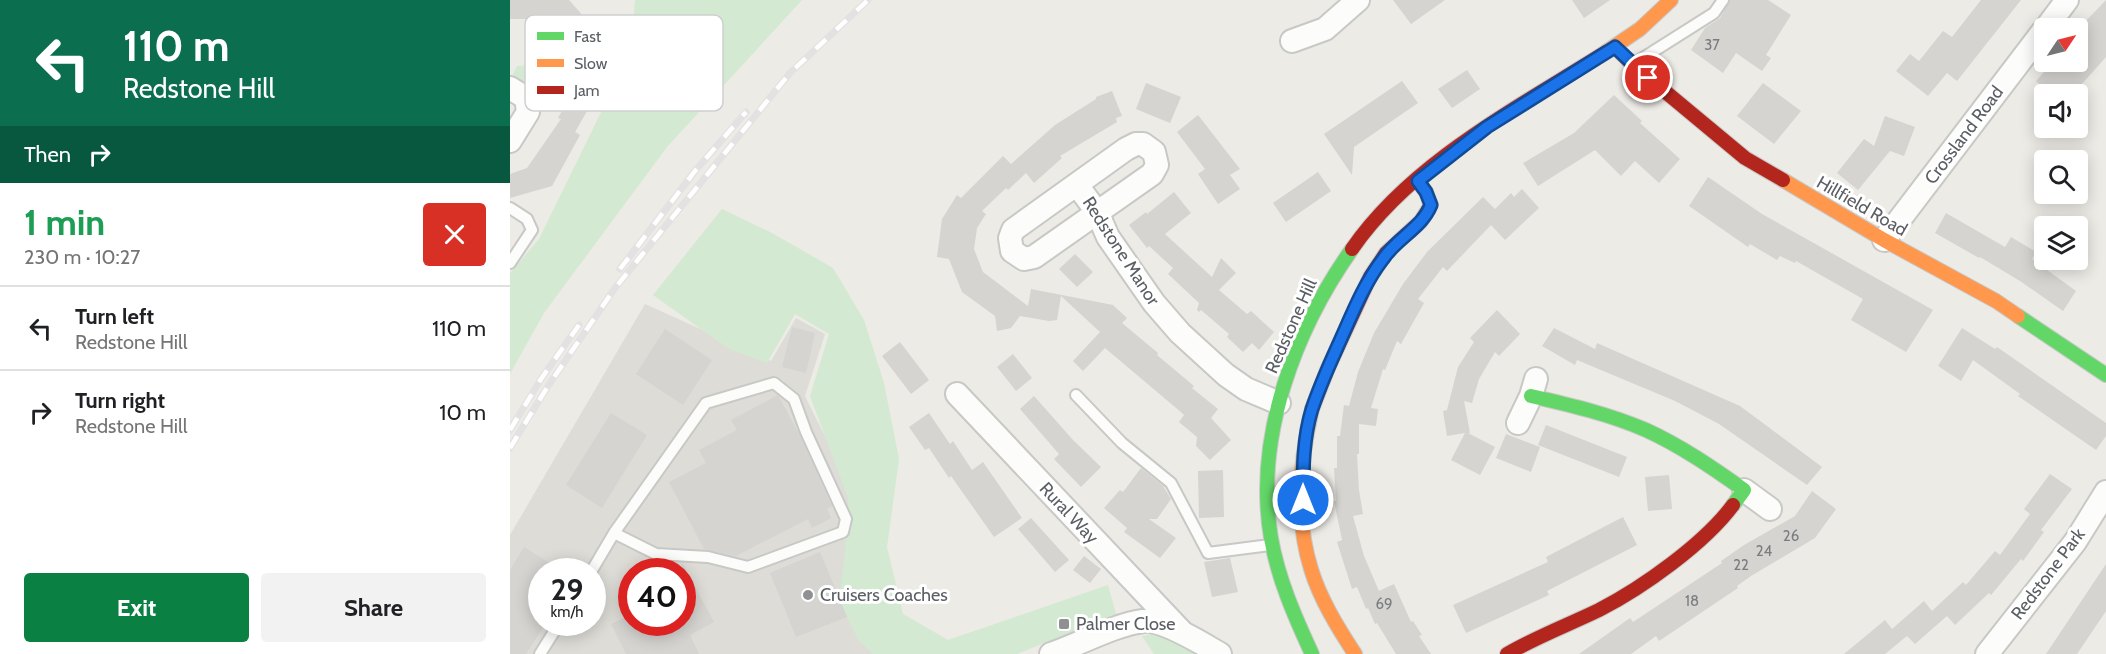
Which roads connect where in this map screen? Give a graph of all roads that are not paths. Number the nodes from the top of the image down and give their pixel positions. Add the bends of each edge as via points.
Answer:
1 (1358, 0) edge
2 (1671, 0) edge
3 (1723, 0) edge
4 (2067, 0) edge
5 (1651, 9) edge
6 (2053, 18) edge
7 (1292, 41) dead end
8 (2034, 43) edge
9 (1615, 47) junction
10 (1632, 64) junction
11 (518, 93) edge
12 (525, 106) edge
13 (527, 111) edge
14 (510, 141) edge
15 (1418, 181) junction
16 (1077, 185) junction
17 (510, 208) edge
18 (1097, 212) junction
19 (1884, 240) junction
20 (510, 263) edge
21 (2106, 375) edge
22 (1533, 388) joint
23 (957, 394) dead end
24 (1076, 394) dead end
25 (1279, 403) junction
26 (1518, 423) dead end
27 (1743, 490) junction
28 (2106, 492) edge
29 (1770, 509) dead end
30 (614, 533) junction
31 (1273, 545) junction
32 (599, 558) edge
33 (1181, 631) junction
34 (551, 636) edge
35 (1065, 652) edge
36 (540, 654) edge
37 (1220, 654) edge
38 (1312, 654) edge
39 (1356, 654) edge
40 (1508, 654) edge
41 (1987, 654) edge

1 - 7 street via 1325,29
2 - 5 street, Redstone Hill
3 - 10 lane via 1714,13
4 - 6 street, Crossland Road
5 - 9 street, Redstone Hill
8 - 19 street, Crossland Road
9 - 10 street, Hillfield Road
9 - 15 street, Redstone Hill via 1494,122
10 - 19 street, Hillfield Road via 1745,158
11 - 12 street
13 - 14 street
15 - 25 street, Redstone Hill via 1370,226 1343,262 1296,351
15 - 39 street via 1431,205 1427,215 1384,256 1370,277 1312,410 1302,468 1305,537 1311,569
16 - 18 street, Redstone Manor
16 - 18 street via 1136,144 1154,152 1157,165 1152,174
16 - 18 street via 1013,230 1012,250 1024,259 1034,257
17 - 20 lane via 528,219 532,230
18 - 25 street, Redstone Manor via 1121,256 1180,333 1226,375 1246,389
19 - 21 street, Hillfield Road via 1996,301
22 - 26 street
22 - 27 street via 1631,423 1680,447
23 - 33 street, Rural Way
24 - 31 lane via 1122,443 1171,483 1208,553
25 - 31 street, Redstone Hill via 1268,466
27 - 29 street
27 - 40 street via 1721,521 1658,574 1600,609
28 - 41 street, Redstone Park via 2075,542
30 - 30 lane via 706,403 774,383 794,399 846,519 843,532 748,567 708,557 656,554
30 - 32 lane
31 - 38 street, Redstone Hill via 1289,605
33 - 35 street via 1145,621 1096,635
33 - 37 street
34 - 36 lane

